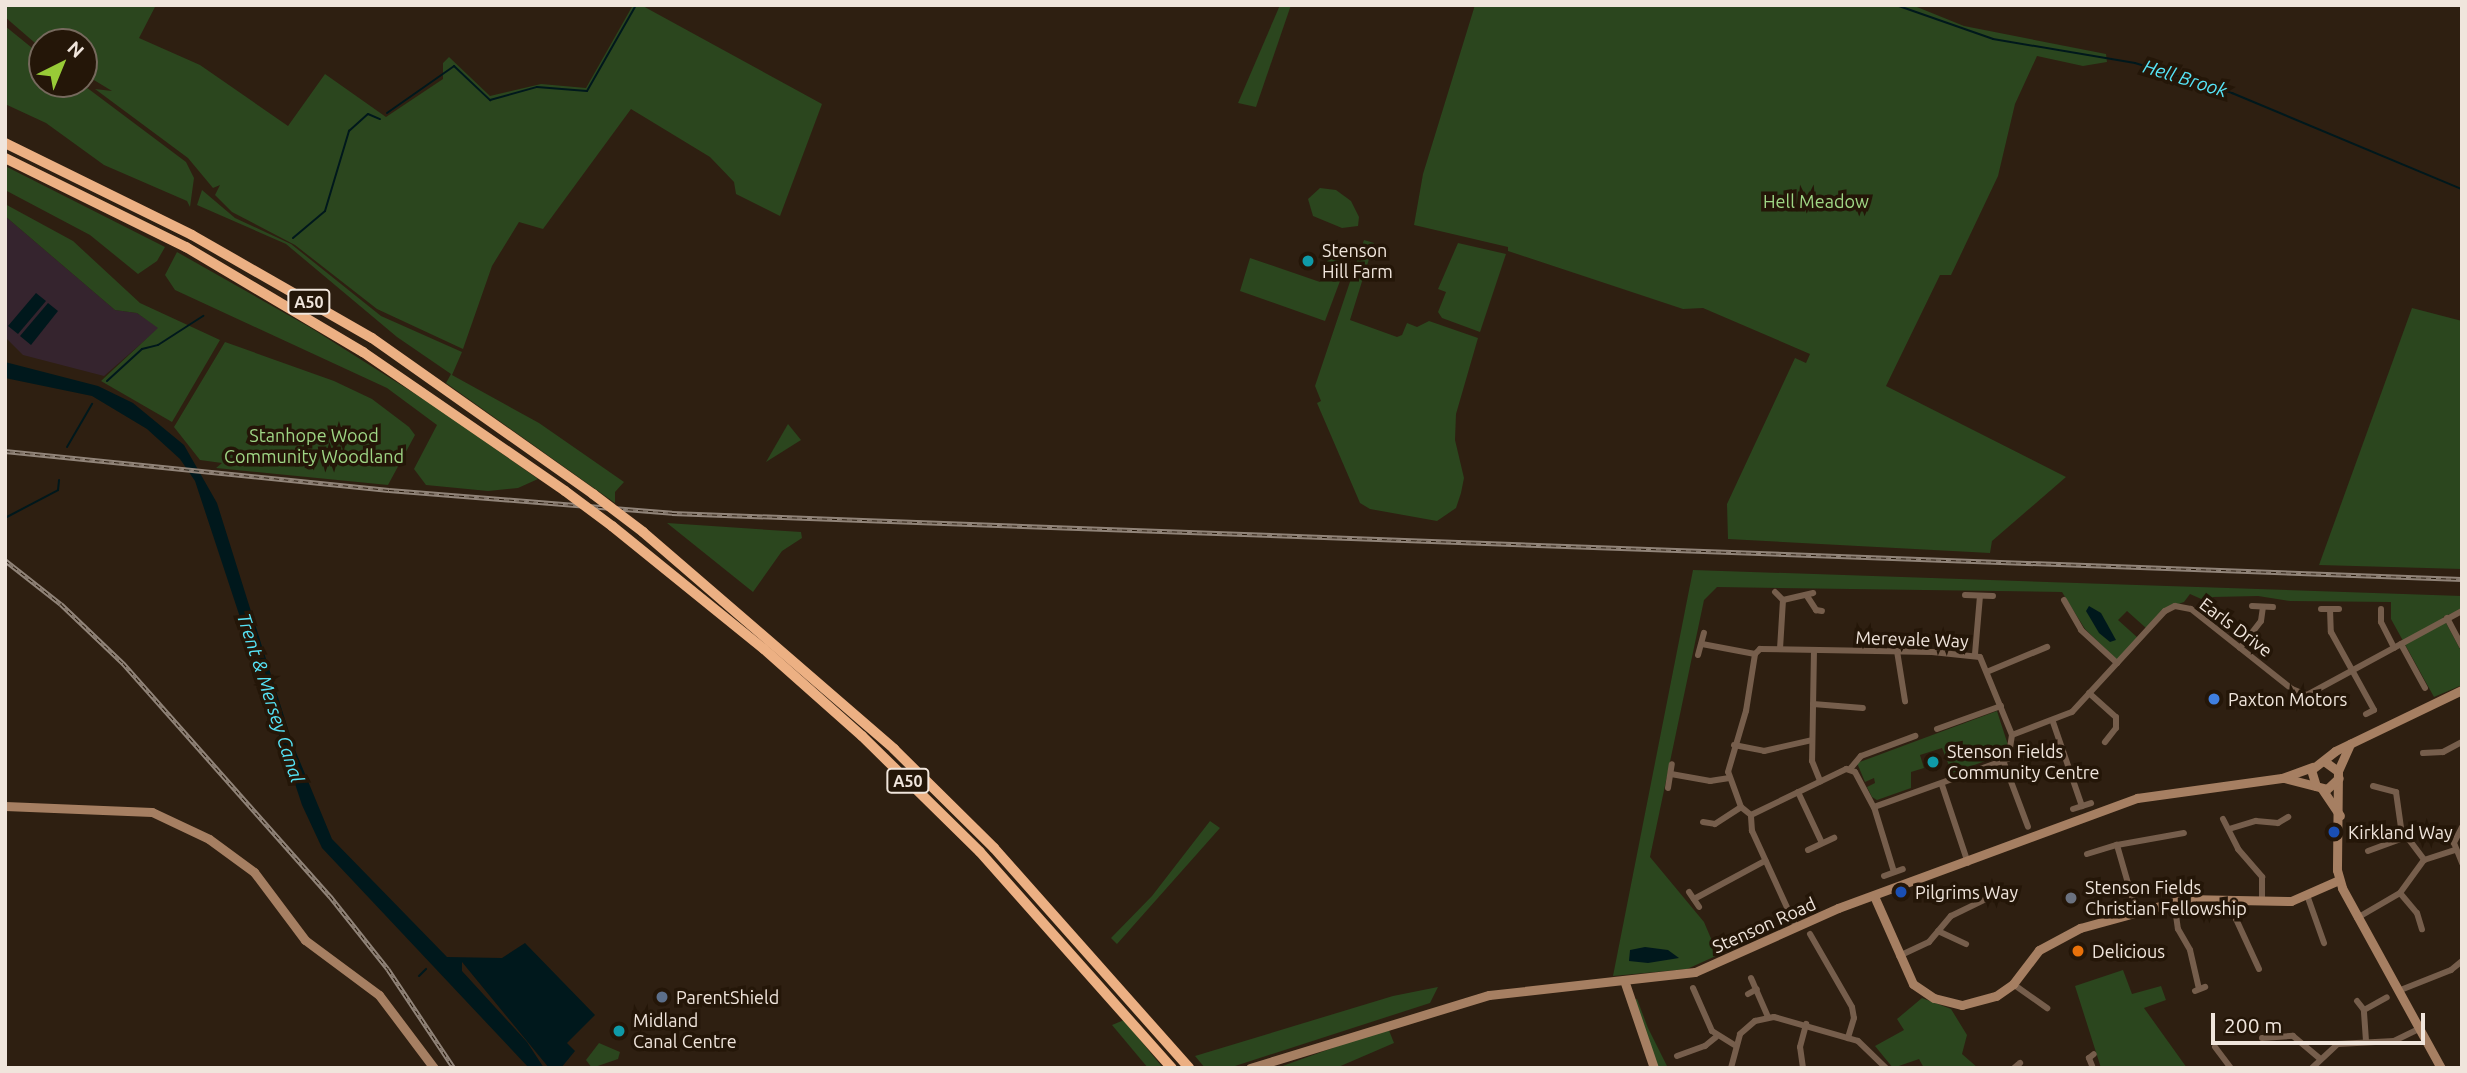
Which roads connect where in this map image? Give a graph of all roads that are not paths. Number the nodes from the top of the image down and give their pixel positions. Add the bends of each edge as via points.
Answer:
1 (5, 143) edge
2 (5, 158) edge
3 (1775, 592) dead end
4 (1965, 595) dead end
5 (1980, 596) junction
6 (1993, 596) dead end
7 (1783, 600) junction
8 (2064, 600) dead end
9 (2077, 604) dead end
10 (2252, 606) dead end
11 (2263, 607) junction
12 (2273, 607) dead end
13 (2070, 609) junction
14 (2321, 609) dead end
15 (2330, 609) junction
16 (2339, 609) dead end
17 (2381, 609) dead end
18 (1822, 611) dead end
19 (2462, 611) edge
20 (2447, 618) junction
21 (1704, 633) dead end
22 (1703, 644) junction
23 (2398, 646) junction
24 (2462, 646) edge
25 (2240, 648) junction
26 (1780, 649) junction
27 (1814, 650) junction
28 (1897, 651) junction
29 (1755, 654) junction
30 (1975, 654) junction
31 (1698, 655) dead end
32 (2043, 658) dead end
33 (2117, 663) junction
34 (1989, 671) junction
35 (2353, 671) junction
36 (2426, 688) dead end
37 (2462, 690) edge
38 (2090, 693) junction
39 (1905, 701) dead end
40 (1813, 704) junction
41 (2001, 705) junction
42 (1863, 708) dead end
43 (2367, 714) dead end
44 (2053, 722) junction
45 (1937, 729) dead end
46 (2012, 735) junction
47 (1915, 736) dead end
48 (1812, 740) junction
49 (2105, 742) dead end
50 (2462, 742) edge
51 (2350, 744) junction
52 (1734, 745) junction
53 (2423, 753) dead end
54 (2324, 761) junction
55 (2004, 763) junction
56 (1672, 764) dead end
57 (2313, 767) junction
58 (1850, 769) junction
59 (1671, 774) junction
60 (2339, 774) junction
61 (1728, 778) junction
62 (2283, 778) junction
63 (1820, 781) junction
64 (1942, 785) junction
65 (2373, 786) dead end
66 (1668, 788) dead end
67 (2319, 788) junction
68 (1798, 792) junction
69 (2091, 803) dead end
70 (5, 806) edge
71 (2082, 806) junction
72 (1741, 807) junction
73 (1874, 807) junction
74 (2073, 809) dead end
75 (2023, 813) junction
76 (1751, 815) junction
77 (2013, 816) dead end
78 (2288, 817) dead end
79 (2341, 818) junction
80 (2223, 819) dead end
81 (1703, 822) dead end
82 (2028, 827) dead end
83 (2462, 827) edge
84 (2229, 829) junction
85 (2184, 833) dead end
86 (2406, 836) junction
87 (1834, 838) dead end
88 (1822, 843) junction
89 (2117, 845) junction
90 (1808, 850) dead end
91 (2455, 850) junction
92 (2368, 851) dead end
93 (2087, 854) dead end
94 (2424, 860) junction
95 (1765, 861) junction
96 (1968, 863) junction
97 (2462, 863) edge
98 (1903, 869) dead end
99 (1894, 872) junction
100 (1884, 876) dead end
101 (2339, 880) junction
102 (1689, 892) dead end
103 (2014, 894) dead end
104 (2400, 894) junction
105 (2307, 895) junction
106 (1874, 896) junction
107 (2237, 897) junction
108 (1694, 899) junction
109 (2174, 901) junction
110 (2262, 901) junction
111 (1699, 907) dead end
112 (2136, 911) junction
113 (2357, 918) junction
114 (1796, 927) junction
115 (2422, 929) dead end
116 (1938, 931) junction
117 (1810, 934) dead end
118 (2324, 943) dead end
119 (1815, 944) junction
120 (1966, 944) dead end
121 (1806, 949) dead end
122 (1898, 957) junction
123 (2462, 961) edge
124 (2259, 969) dead end
125 (1751, 978) dead end
126 (1624, 980) junction
127 (2013, 984) junction
128 (1693, 988) dead end
129 (1757, 989) junction
130 (2200, 989) dead end
131 (2398, 991) junction
132 (1748, 994) dead end
133 (1705, 997) dead end
134 (2386, 997) dead end
135 (1698, 1001) junction
136 (2357, 1001) dead end
137 (2047, 1008) dead end
138 (2364, 1010) junction
139 (1768, 1017) junction
140 (1806, 1024) junction
141 (2296, 1027) dead end
142 (2419, 1029) junction
143 (2292, 1036) junction
144 (1716, 1037) junction
145 (1848, 1038) junction
146 (2262, 1038) dead end
147 (2366, 1041) junction
148 (1734, 1045) junction
149 (2215, 1047) dead end
150 (1677, 1056) dead end
151 (2089, 1057) dead end
152 (2319, 1058) junction
153 (434, 1068) edge
154 (1172, 1068) edge
155 (1189, 1068) edge
156 (1250, 1068) edge
157 (1654, 1068) edge
158 (1731, 1068) edge
159 (1803, 1068) edge
160 (1886, 1068) edge
161 (2094, 1068) edge
162 (2231, 1068) edge
163 (2312, 1068) edge
164 (2441, 1068) edge

1 - 155 highway, A50, bridge via 192,235 372,338 643,532 894,748 994,848
2 - 154 highway, A50, bridge via 198,254 408,382 612,526 863,736 980,852
3 - 7 street
4 - 5 street
5 - 6 street
5 - 30 street
7 - 18 street via 1810,595 1816,610
7 - 26 street
8 - 13 street
9 - 13 street
10 - 11 street
11 - 12 street
11 - 25 street via 2261,621
13 - 33 street via 2081,630
14 - 15 street
15 - 16 street
15 - 35 street via 2331,632
17 - 23 street via 2381,622
19 - 20 street, Earls Drive
20 - 23 street, Earls Drive
20 - 24 street
21 - 22 street
22 - 29 street
22 - 31 street
23 - 35 street, Earls Drive
23 - 36 street
25 - 33 street, Earls Drive via 2180,606 2165,611
25 - 35 street, Earls Drive via 2303,695
26 - 27 street, Merevale Way
26 - 29 street, Merevale Way via 1764,648
27 - 28 street, Merevale Way
27 - 40 street
28 - 30 street, Merevale Way
28 - 39 street
29 - 52 street via 1746,711
30 - 34 street, Merevale Way
32 - 34 street via 2044,648
33 - 38 street, Earls Drive
34 - 41 street, Merevale Way
35 - 43 street via 2374,710
37 - 51 street
38 - 44 street, Earls Drive via 2072,712
38 - 49 street via 2116,717 2116,728
40 - 42 street
40 - 48 street
41 - 45 street
41 - 46 street, Merevale Way
44 - 46 street, Earls Drive
44 - 71 street
46 - 55 street via 2013,748
47 - 58 street via 1861,756
48 - 52 street via 1764,751
48 - 63 street via 1812,761
50 - 53 street via 2434,758
51 - 54 street
51 - 60 street
52 - 61 street
54 - 57 street
54 - 60 street
55 - 64 street
55 - 75 street
56 - 59 street
57 - 62 street, Stenson Road
57 - 67 street via 2311,778
58 - 63 street
58 - 73 street
59 - 61 street via 1710,781
59 - 66 street
60 - 67 street via 2334,786
60 - 79 street
61 - 72 street
62 - 67 street, Stenson Road
62 - 96 street, Stenson Road via 2154,793
63 - 68 street
64 - 73 street
64 - 96 street
65 - 86 street via 2387,782 2398,795 2398,819
67 - 79 street
68 - 76 street
68 - 88 street
69 - 71 street
70 - 153 street via 152,812 209,839 254,872 305,940 379,995
71 - 74 street
72 - 76 street
72 - 81 street via 1715,824
73 - 99 street
75 - 77 street
75 - 82 street
76 - 95 street via 1752,831
78 - 84 street via 2277,823 2256,821
79 - 101 street
80 - 84 street
83 - 91 street
84 - 110 street via 2238,849 2262,877
85 - 89 street via 2160,833
86 - 92 street
86 - 94 street
87 - 88 street
88 - 90 street
89 - 93 street
89 - 112 street
91 - 94 street
91 - 97 street
94 - 104 street
95 - 108 street via 1709,887
95 - 114 street
96 - 106 street, Stenson Road
98 - 99 street
99 - 100 street
101 - 105 street
101 - 113 street
102 - 108 street
103 - 116 street via 1988,898 1961,911
104 - 113 street
104 - 115 street via 2417,913
105 - 110 street
105 - 118 street
106 - 114 street, Stenson Road
106 - 122 street
107 - 109 street
107 - 110 street
107 - 124 street via 2236,919 2254,945
108 - 111 street
109 - 112 street
109 - 130 street via 2178,929 2190,950
112 - 127 street via 2049,943
113 - 131 street
114 - 126 street, Stenson Road via 1695,972
116 - 120 street
116 - 122 street via 1929,942
117 - 119 street
119 - 121 street
119 - 145 street via 1852,1007
122 - 127 street via 1913,984 1947,1003 1984,1002
123 - 131 street
125 - 129 street
126 - 156 street, Stenson Road via 1489,995
126 - 157 street
127 - 137 street
128 - 135 street
129 - 132 street
129 - 139 street
131 - 142 street
133 - 135 street
134 - 138 street
135 - 144 street
136 - 138 street
138 - 147 street
139 - 140 street
139 - 148 street via 1749,1024
140 - 145 street
140 - 159 street
141 - 143 street
142 - 147 street via 2394,1041
142 - 164 street
143 - 146 street
143 - 152 street
144 - 148 street
144 - 150 street
145 - 160 street via 1870,1050
147 - 152 street via 2339,1044
148 - 158 street
149 - 162 street via 2225,1053
151 - 161 street
152 - 163 street

